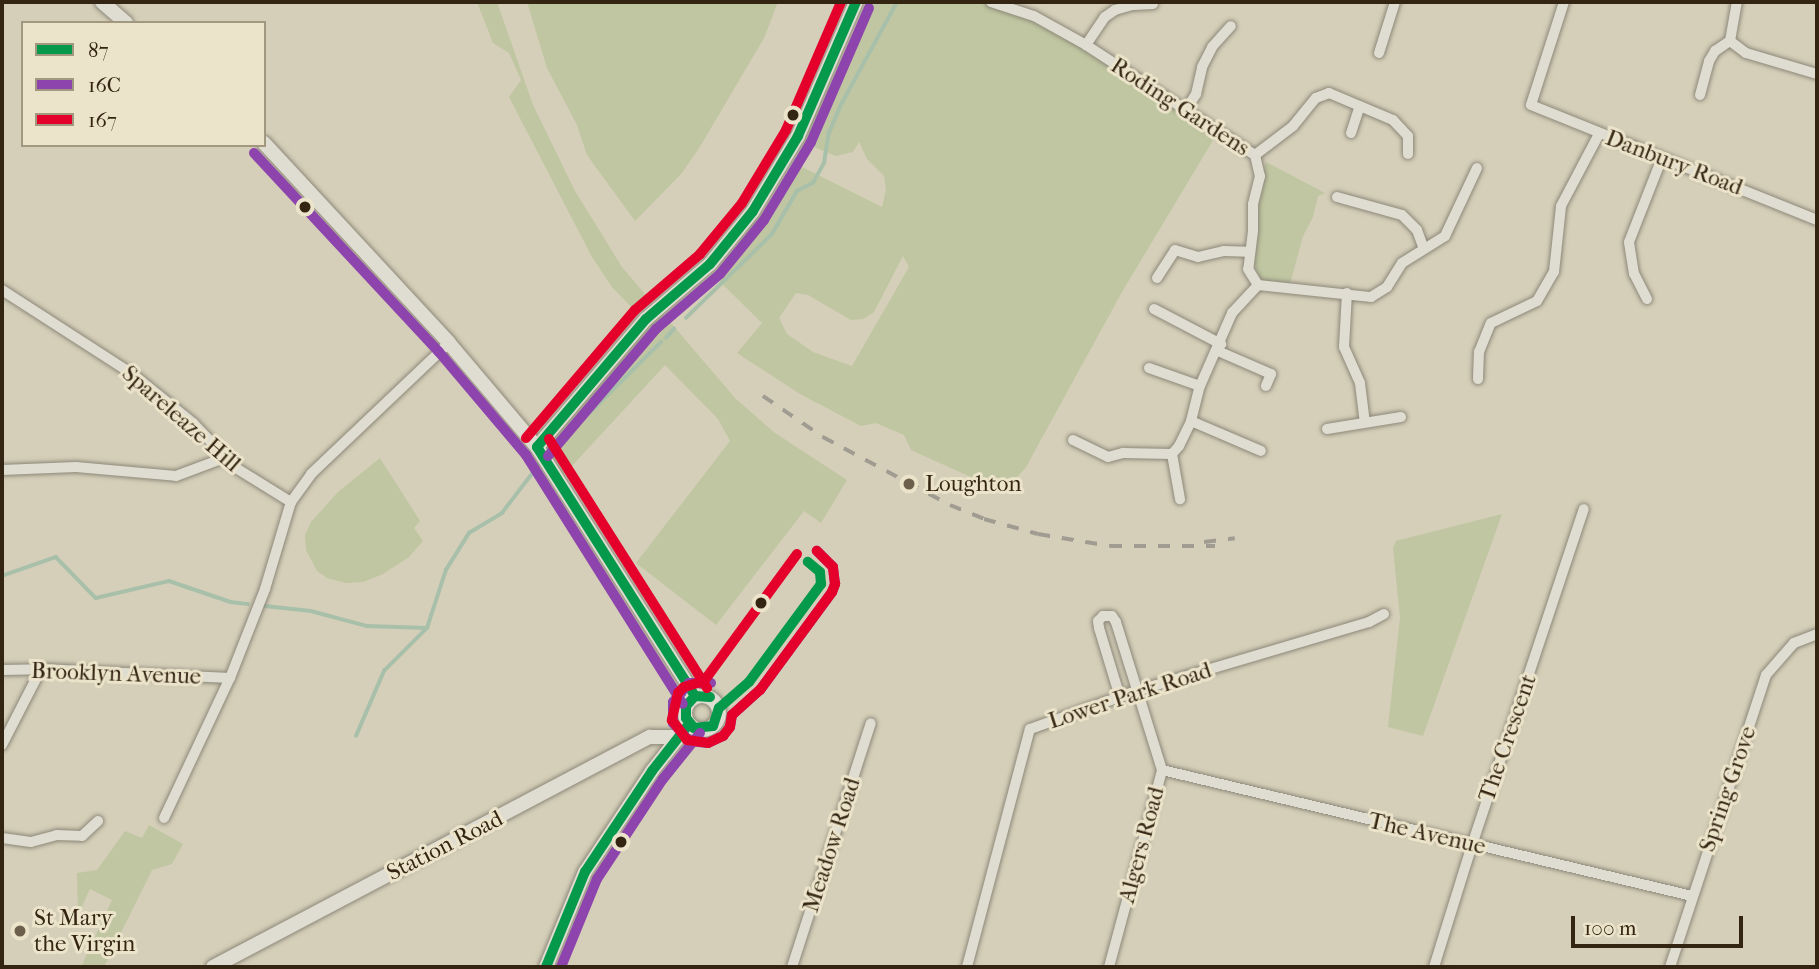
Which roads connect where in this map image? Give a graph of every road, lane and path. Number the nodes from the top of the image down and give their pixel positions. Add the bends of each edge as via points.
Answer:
1 (102, 2) edge
2 (856, 2) edge
3 (992, 2) edge
4 (1395, 2) edge
5 (1564, 2) edge
6 (1737, 2) edge
7 (1153, 4) dead end
8 (124, 21) edge
9 (1231, 26) dead end
10 (1730, 41) junction
11 (1086, 45) junction
12 (1378, 53) dead end
13 (1817, 74) edge
14 (1700, 95) dead end
15 (1360, 106) junction
16 (1187, 108) junction
17 (1351, 132) dead end
18 (1599, 134) junction
19 (266, 145) edge
20 (1408, 153) dead end
21 (1255, 155) junction
22 (1662, 158) junction
23 (1477, 168) dead end
24 (1471, 183) junction
25 (1483, 187) dead end
26 (1337, 197) dead end
27 (1817, 220) edge
28 (1424, 249) junction
29 (1248, 253) junction
30 (1157, 278) dead end
31 (1258, 285) junction
32 (2, 290) edge
33 (1347, 293) junction
34 (1647, 299) dead end
35 (1154, 310) dead end
36 (449, 343) junction
37 (1219, 347) junction
38 (1149, 368) dead end
39 (1478, 379) dead end
40 (1200, 386) junction
41 (1266, 386) dead end
42 (1401, 417) dead end
43 (1191, 421) junction
44 (1365, 421) junction
45 (1327, 429) dead end
46 (1073, 440) dead end
47 (1261, 451) dead end
48 (1172, 454) junction
49 (542, 456) junction
50 (224, 458) junction
51 (2, 470) edge
52 (1180, 499) dead end
53 (291, 502) junction
54 (1584, 509) dead end
55 (1384, 614) dead end
56 (1817, 634) edge
57 (41, 669) junction
58 (2, 670) edge
59 (230, 678) junction
60 (1136, 691) junction
61 (695, 696) junction
62 (1121, 697) junction
63 (870, 723) dead end
64 (689, 724) junction
65 (678, 737) junction
66 (2, 745) edge
67 (1162, 770) junction
68 (164, 818) dead end
69 (98, 821) dead end
70 (2, 838) edge
71 (1472, 845) junction
72 (1692, 896) junction
73 (213, 967) edge
74 (546, 967) edge
75 (792, 967) edge
76 (967, 967) edge
77 (1109, 967) edge
78 (1434, 967) edge
79 (1670, 967) edge

1 - 8 street
2 - 49 street via 798,136 753,211 710,264 646,319
3 - 11 street, Roding Gardens via 1034,16
4 - 12 street
5 - 18 street, Danbury Road via 1531,104
6 - 10 street
7 - 11 street via 1115,10
9 - 16 street via 1212,47
10 - 13 street via 1746,53
10 - 14 street via 1709,61
11 - 16 street, Roding Gardens
15 - 17 street
15 - 20 street via 1393,120 1408,136
15 - 21 street via 1329,93 1316,98 1293,126
16 - 21 street, Roding Gardens
18 - 22 street, Danbury Road
18 - 39 street via 1561,206 1554,272 1537,302 1491,323 1479,352
19 - 36 street
21 - 29 street, Roding Gardens via 1261,176
22 - 27 street, Danbury Road
22 - 34 street via 1629,243 1634,274
23 - 24 street
24 - 25 street
24 - 28 street via 1449,230
26 - 28 street via 1402,215 1417,230
28 - 33 street via 1402,263 1387,287 1371,297
29 - 30 street via 1224,251 1198,257 1175,250
29 - 31 street, Roding Gardens via 1248,269
31 - 33 street
31 - 37 street via 1233,313
32 - 50 street, Spareleaze Hill via 131,373 193,423
33 - 44 street via 1344,347 1360,383
35 - 37 street
36 - 49 street
36 - 53 street via 311,474
37 - 40 street
37 - 41 street via 1271,374
38 - 40 street
40 - 43 street
42 - 44 street
43 - 47 street
43 - 48 street
44 - 45 street
46 - 48 street via 1108,457
48 - 52 street
49 - 61 street
50 - 51 street via 176,476 76,467
50 - 53 street, Spareleaze Hill
53 - 59 street via 265,589
54 - 71 street, The Crescent
55 - 60 street, Lower Park Road
56 - 72 street, Spring Grove via 1794,643 1766,675
57 - 58 street, Brooklyn Avenue
57 - 59 street, Brooklyn Avenue
57 - 66 street
59 - 68 street
60 - 62 street, Lower Park Road
60 - 62 street, Algers Road via 1116,622 1112,616 1103,616 1099,628
60 - 67 street, Algers Road
61 - 64 street via 684,712
61 - 64 street via 716,702 718,721 707,729
62 - 76 street, Lower Park Road via 1030,729
63 - 75 street, Meadow Road
64 - 65 street
65 - 73 street, Station Road via 650,737
65 - 74 street via 585,872
67 - 71 street, The Avenue
67 - 77 street, Algers Road
69 - 70 street via 82,836 57,835 40,841
71 - 72 street, The Avenue
71 - 78 street, The Crescent
72 - 79 street, Spring Grove

